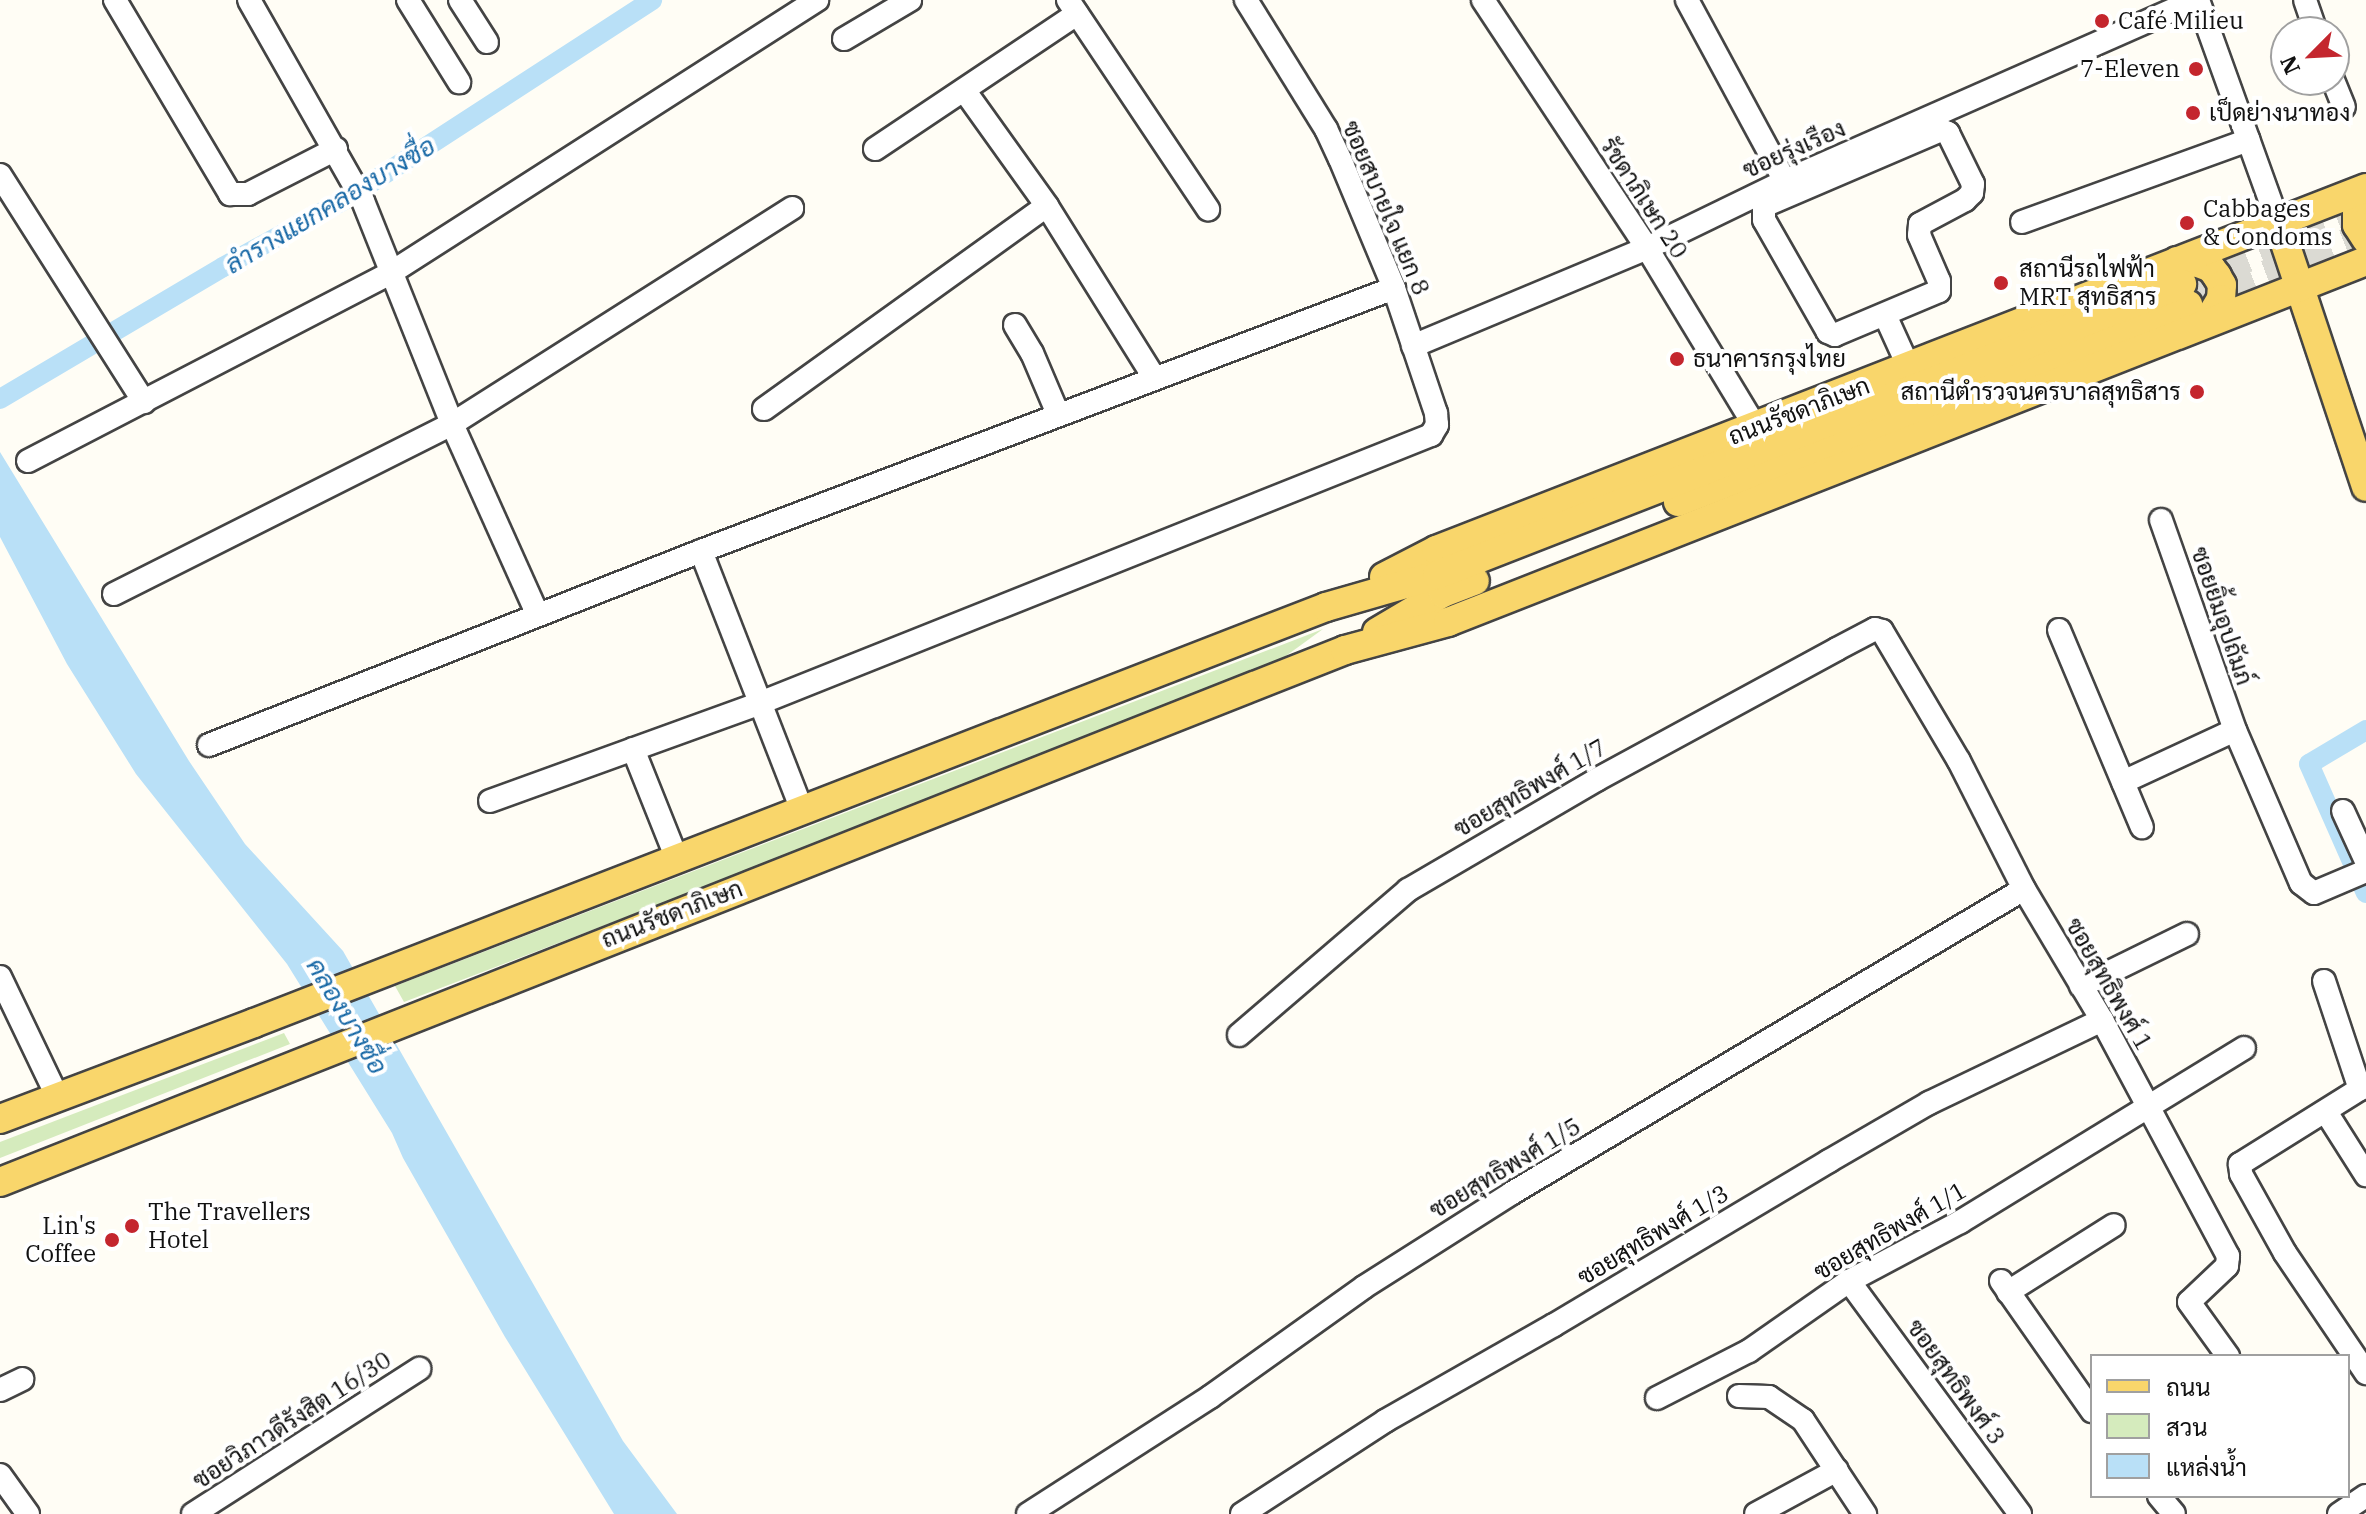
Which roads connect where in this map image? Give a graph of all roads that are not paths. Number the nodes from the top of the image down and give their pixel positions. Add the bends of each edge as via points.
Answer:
1 (115, 0) edge
2 (249, 0) edge
3 (408, 0) edge
4 (460, 0) edge
5 (817, 0) edge
6 (910, 0) edge
7 (1246, 0) edge
8 (1483, 0) edge
9 (1687, 0) edge
10 (2197, 0) edge
11 (1073, 7) edge
12 (844, 39) dead end
13 (487, 42) dead end
14 (459, 82) dead end
15 (964, 90) junction
16 (2340, 96) edge
17 (2344, 107) dead end
18 (2249, 140) junction
19 (336, 149) junction
20 (875, 149) dead end
21 (0, 175) edge
22 (1785, 181) junction
23 (2366, 188) edge
24 (2366, 196) edge
25 (1047, 206) junction
26 (792, 208) dead end
27 (1208, 209) dead end
28 (2022, 222) dead end
29 (2278, 222) junction
30 (2366, 239) edge
31 (1647, 248) junction
32 (2366, 261) edge
33 (392, 272) junction
34 (1394, 288) junction
35 (2301, 288) junction
36 (2189, 293) junction
37 (1885, 315) junction
38 (1015, 325) dead end
39 (1413, 346) junction
40 (1909, 368) junction
41 (1154, 377) junction
42 (144, 402) junction
43 (764, 409) dead end
44 (1058, 414) junction
45 (452, 424) junction
46 (1756, 428) junction
47 (28, 461) dead end
48 (2366, 487) edge
49 (2161, 520) dead end
50 (701, 551) junction
51 (114, 594) dead end
52 (1326, 607) junction
53 (538, 615) junction
54 (1875, 629) joint
55 (2059, 630) dead end
56 (760, 703) junction
57 (2235, 730) junction
58 (209, 745) dead end
59 (633, 749) junction
60 (2123, 782) junction
61 (490, 801) dead end
62 (802, 810) junction
63 (2343, 811) dead end
64 (2142, 827) dead end
65 (677, 859) junction
66 (2366, 861) edge
67 (2366, 871) edge
68 (2024, 889) junction
69 (2187, 934) dead end
70 (0, 977) edge
71 (2324, 981) dead end
72 (2081, 986) junction
73 (2102, 1020) junction
74 (1239, 1035) dead end
75 (2244, 1048) dead end
76 (57, 1096) junction
77 (2147, 1106) junction
78 (2326, 1112) junction
79 (0, 1119) edge
80 (2366, 1175) edge
81 (0, 1182) edge
82 (2114, 1225) dead end
83 (1849, 1281) junction
84 (2227, 1354) edge
85 (419, 1369) dead end
86 (2366, 1373) edge
87 (23, 1379) dead end
88 (0, 1390) edge
89 (1739, 1396) dead end
90 (1657, 1398) dead end
91 (2090, 1408) edge
92 (1837, 1470) junction
93 (0, 1475) edge
94 (2366, 1496) edge
95 (2161, 1498) edge
96 (2342, 1508) edge
97 (28, 1514) edge
98 (193, 1514) edge
99 (1028, 1514) edge
100 (1242, 1514) edge
101 (1756, 1514) edge
102 (1865, 1514) edge
103 (2020, 1514) edge
104 (2174, 1514) edge

1 - 19 street via 230,194 248,194
2 - 19 street
3 - 14 street
4 - 13 street
5 - 33 street
6 - 12 street
7 - 34 street, ซอยสบายใจ แยก 8 via 1326,129
8 - 31 street, รัชดาภิเษก 20
9 - 22 street
10 - 18 street
10 - 22 street, ซอยรุ่งเรือง
11 - 15 street
11 - 27 street
15 - 20 street
15 - 25 street
16 - 17 street
18 - 28 street
18 - 29 street
19 - 33 street
21 - 42 street
22 - 31 street, ซอยรุ่งเรือง
23 - 29 main road, ถนนรัชดาภิเษก
24 - 30 main road via 2357,225
25 - 41 street
25 - 43 street
26 - 45 street
29 - 35 main road
29 - 36 main road, ถนนรัชดาภิเษก
31 - 39 street, ซอยรุ่งเรือง
31 - 46 street, รัชดาภิเษก 20
32 - 35 main road, ถนนรัชดาภิเษก
33 - 42 street
33 - 45 street
34 - 39 street, ซอยสบายใจ แยก 8
34 - 41 street
35 - 36 main road, ถนนรัชดาภิเษก
35 - 48 main road
36 - 40 main road, ถนนรัชดาภิเษก
36 - 52 main road, ถนนรัชดาภิเษก via 1437,575
36 - 81 main road, ถนนรัชดาภิเษก via 1448,622 1345,650
37 - 37 street via 1835,335 1828,332 1764,220 1764,206 1941,130 1948,133 1973,184 1972,193 1920,224 1939,291
37 - 40 street
38 - 44 street
39 - 56 street, ซอยสบายใจ แยก 8 via 1437,425 1431,435
40 - 46 main road, ถนนรัชดาภิเษก
41 - 44 street
42 - 47 street
44 - 50 street
45 - 51 street
45 - 53 street
46 - 52 main road, ถนนรัชดาภิเษก via 1436,550
49 - 57 street, ซอยยิ้มอุปถัมภ์
50 - 53 street
50 - 56 street
52 - 62 main road, ถนนรัชดาภิเษก
53 - 58 street
54 - 68 street, ซอยสุทธิพงศ์ 1 via 1882,631 1959,761
54 - 74 street, ซอยสุทธิพงศ์ 1/7 via 1596,780 1408,890
55 - 60 street
56 - 59 street
56 - 62 street
57 - 60 street
57 - 67 street, ซอยยิ้มอุปถัมภ์ via 2301,883 2314,893
59 - 61 street
59 - 65 street
60 - 64 street
62 - 65 main road, ถนนรัชดาภิเษก
63 - 66 street
65 - 76 main road, ถนนรัชดาภิเษก
68 - 72 street, ซอยสุทธิพงศ์ 1
68 - 99 street, ซอยสุทธิพงศ์ 1/5 via 1512,1193
69 - 72 street
70 - 76 street
71 - 78 street via 2360,1089
72 - 73 street, ซอยสุทธิพงศ์ 1
73 - 77 street, ซอยสุทธิพงศ์ 1
73 - 100 street, ซอยสุทธิพงศ์ 1/3 via 1929,1103 1841,1153 1385,1421
75 - 77 street, ซอยสุทธิพงศ์ 1/1
76 - 79 main road, ถนนรัชดาภิเษก
77 - 83 street, ซอยสุทธิพงศ์ 1/1 via 1960,1222
77 - 84 street, ซอยสุทธิพงศ์ 1 via 2228,1256 2227,1266 2189,1302
78 - 80 street
78 - 86 street via 2244,1159 2241,1174 2285,1253
82 - 91 street via 2005,1286
83 - 90 street, ซอยสุทธิพงศ์ 1/1 via 1749,1351
83 - 103 street, ซอยสุทธิพงศ์ 3
85 - 98 street, ซอยวิภาวดีรังสิต 16/30
87 - 88 street
89 - 92 street via 1769,1397 1791,1409
92 - 101 street
92 - 102 street
93 - 97 street
94 - 96 street
95 - 104 street

